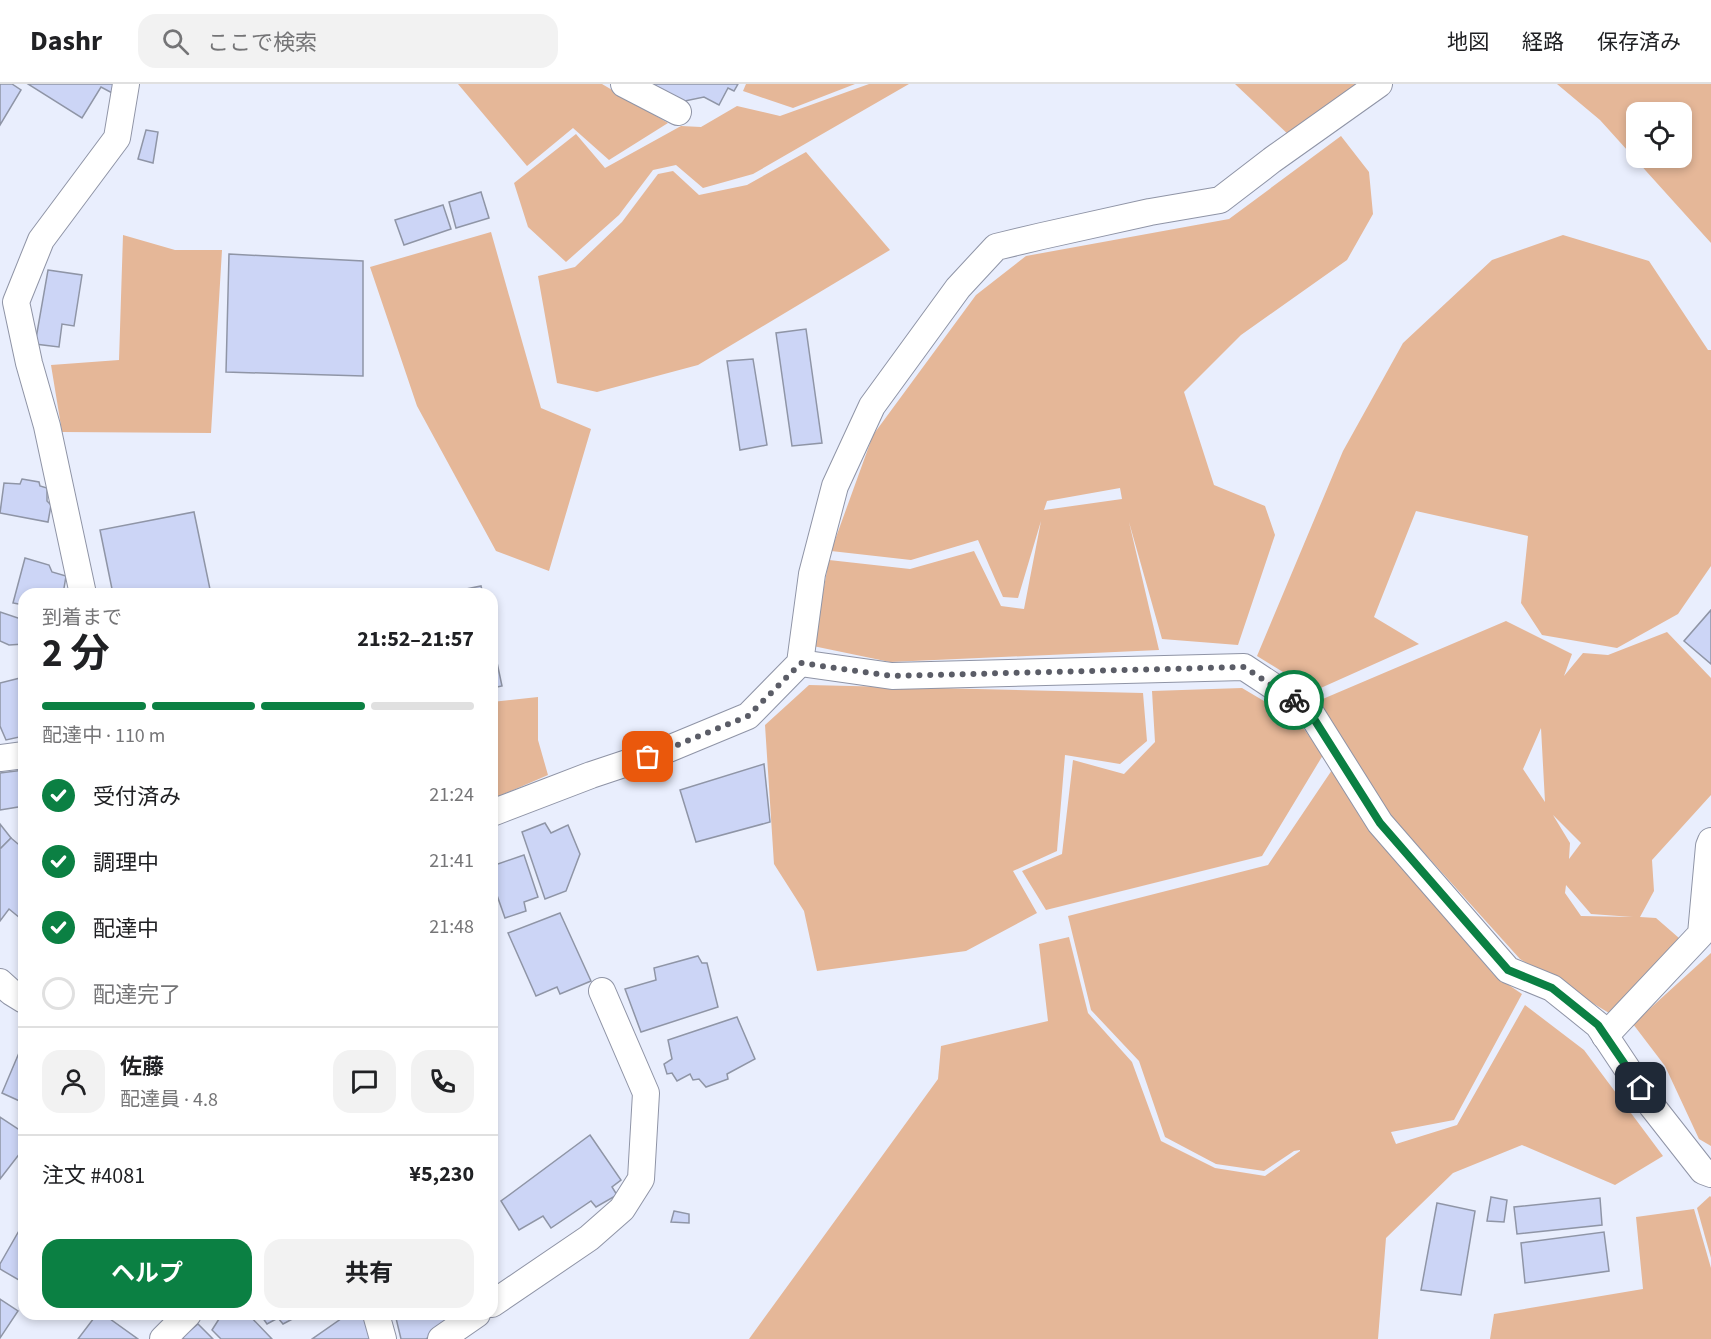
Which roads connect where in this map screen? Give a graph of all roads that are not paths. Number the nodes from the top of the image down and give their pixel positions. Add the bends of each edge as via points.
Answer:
1 (126, 84) edge
2 (624, 84) edge
3 (1379, 84) edge
4 (678, 112) dead end
5 (82, 588) edge
6 (801, 663) junction
7 (18, 756) edge
8 (0, 758) edge
9 (498, 811) edge
10 (1711, 842) edge
11 (0, 982) edge
12 (602, 991) dead end
13 (18, 997) edge
14 (1605, 1036) junction
15 (1711, 1174) edge
16 (498, 1300) edge
17 (183, 1320) edge
18 (378, 1320) edge
19 (468, 1320) edge
20 (163, 1339) edge
21 (383, 1339) edge
22 (441, 1339) edge

1 - 5 street via 117,138 40,240 16,302
2 - 4 street
3 - 6 street via 1220,200 996,248 958,288 867,416 835,486 812,574
6 - 9 street via 748,716
6 - 14 street via 892,676 1244,667 1309,711 1380,823 1508,970 1552,988 1598,1025
7 - 8 street
10 - 14 street via 1701,934
11 - 13 street
12 - 16 street via 646,1093 641,1179 622,1209 589,1238
14 - 15 street via 1652,1106 1703,1171
17 - 20 street
18 - 21 street
19 - 22 street

